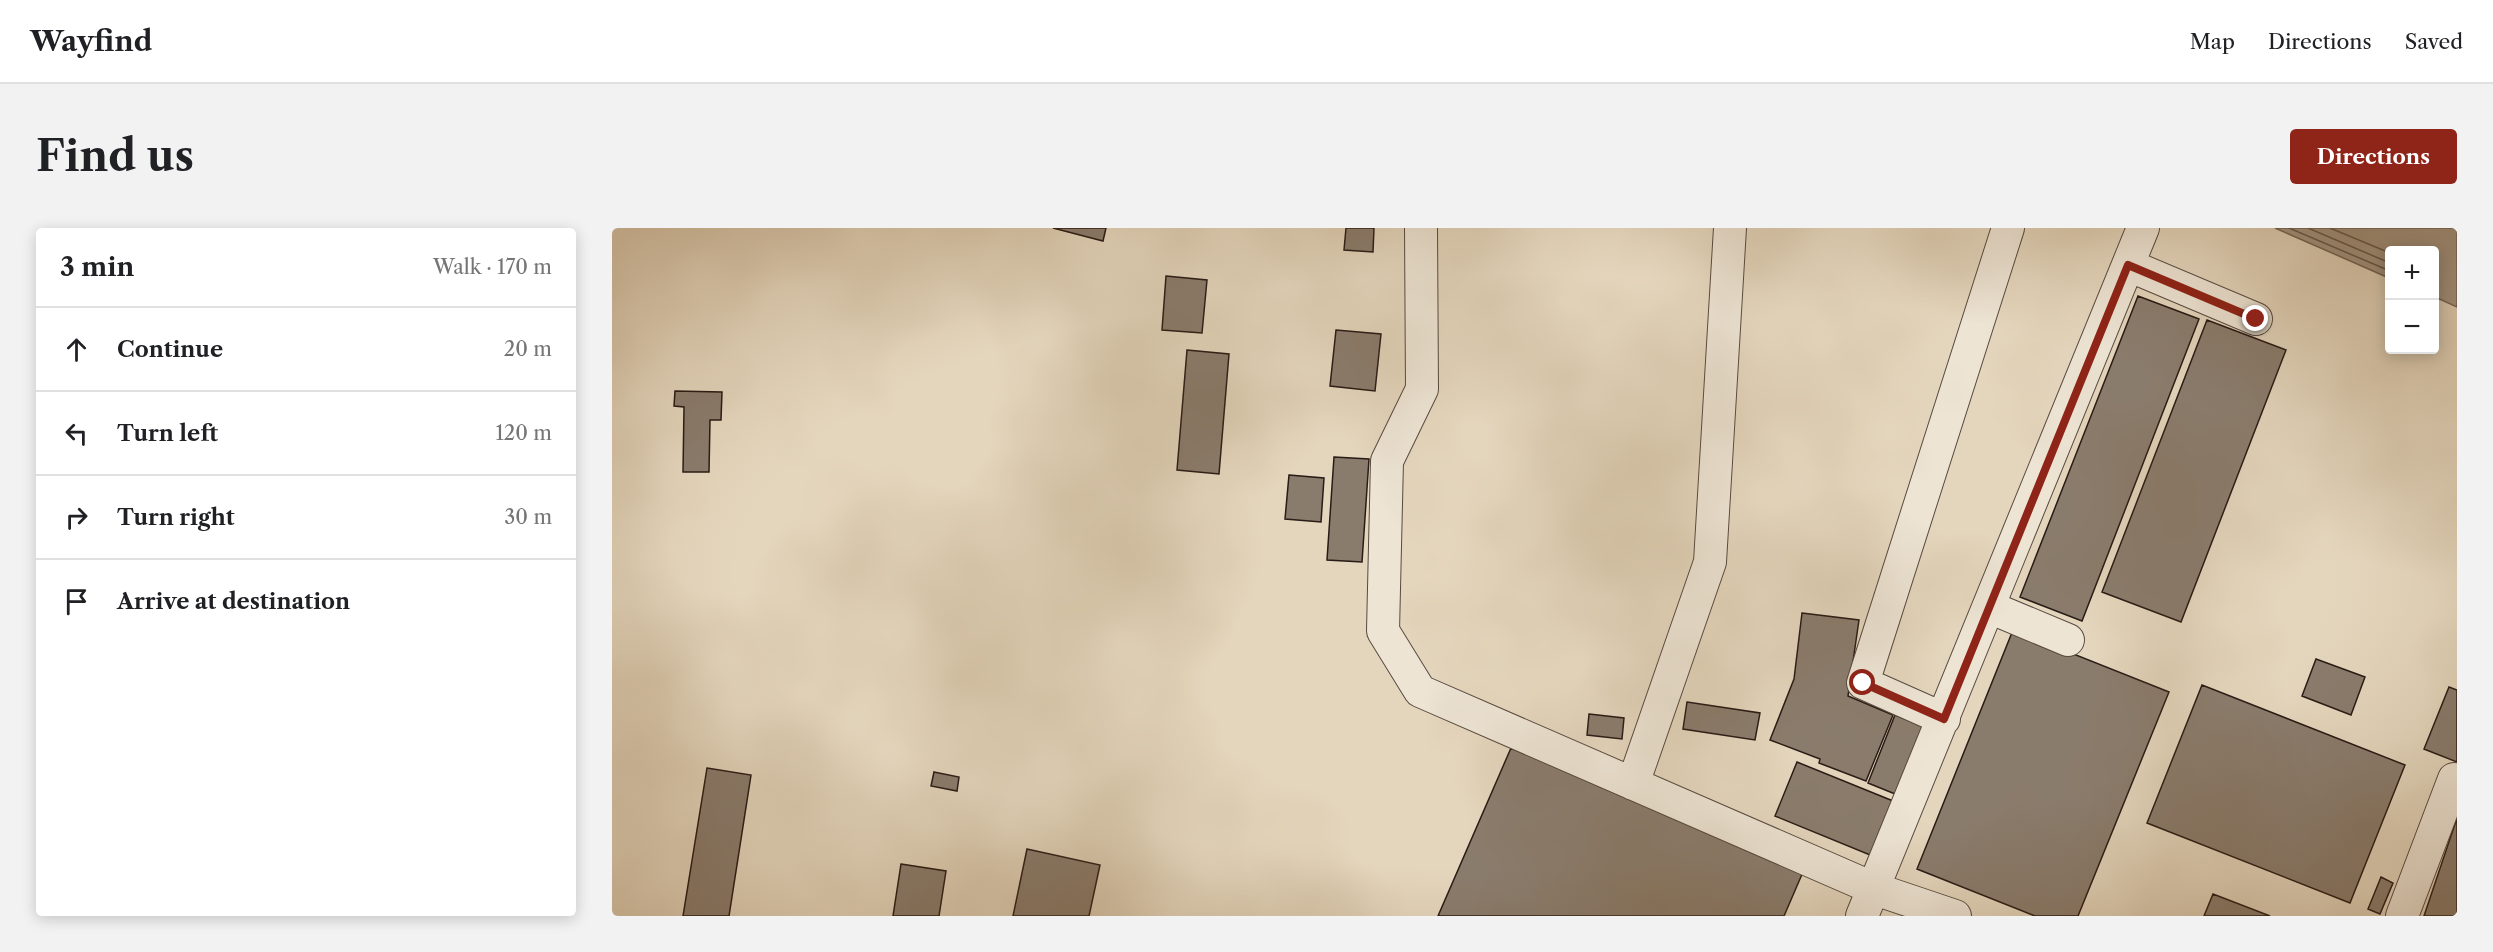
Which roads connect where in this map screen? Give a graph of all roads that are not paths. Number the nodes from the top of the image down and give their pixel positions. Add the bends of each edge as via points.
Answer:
1 (1421, 228) edge
2 (1730, 228) edge
3 (2008, 228) edge
4 (2143, 228) edge
5 (2128, 265) junction
6 (2256, 319) dead end
7 (1989, 607) junction
8 (2068, 640) dead end
9 (1944, 719) junction
10 (2457, 780) edge
11 (1633, 784) junction
12 (1868, 902) edge
13 (1955, 916) edge
14 (2402, 916) edge

1 - 11 lane via 1422,389 1387,461 1383,631 1419,691
2 - 11 lane via 1710,562
3 - 9 lane via 1863,683
4 - 5 lane
5 - 6 lane
5 - 7 lane
7 - 8 lane
7 - 9 lane
9 - 12 lane
10 - 14 lane via 2454,779
11 - 12 lane
12 - 13 lane

